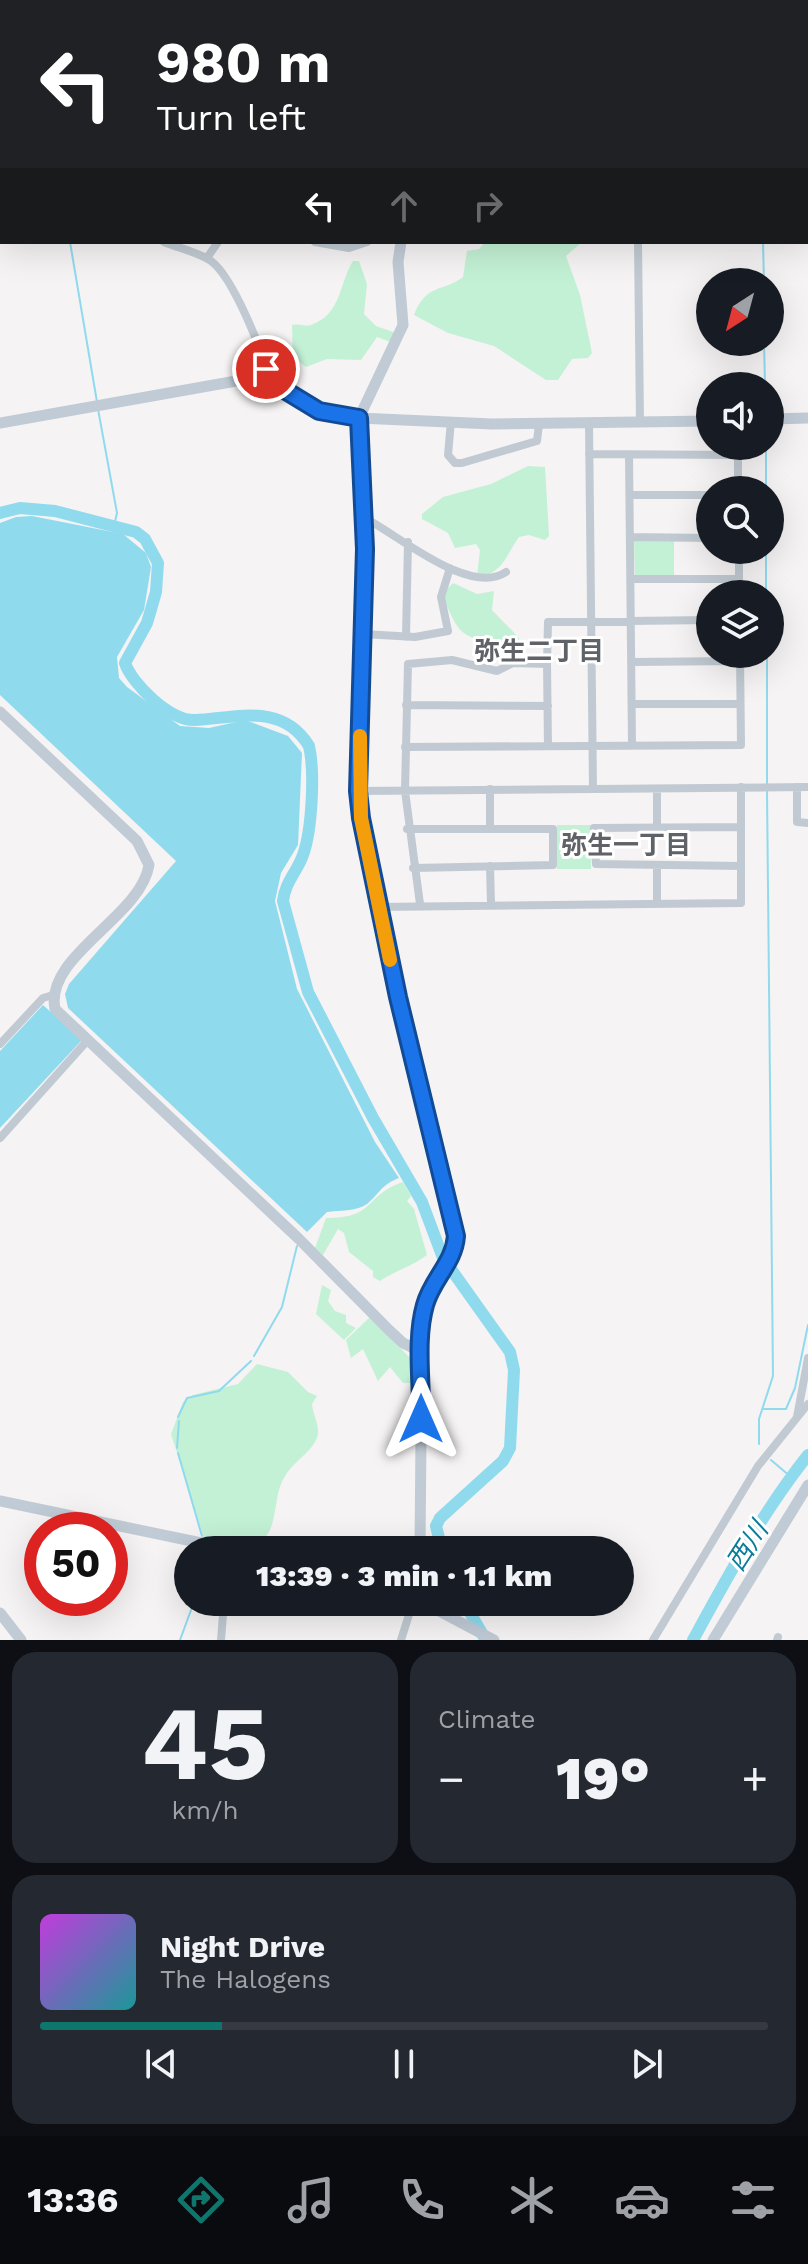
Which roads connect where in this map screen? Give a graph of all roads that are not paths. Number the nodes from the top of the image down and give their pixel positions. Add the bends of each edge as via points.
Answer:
1 (169, 244) edge
2 (217, 244) edge
3 (326, 244) edge
4 (361, 244) edge
5 (401, 244) edge
6 (638, 244) edge
7 (207, 258) junction
8 (268, 380) junction
9 (359, 418) junction
10 (808, 418) edge
11 (784, 419) edge
12 (451, 421) junction
13 (696, 421) edge
14 (0, 423) edge
15 (589, 423) junction
16 (640, 423) junction
17 (539, 424) junction
18 (589, 454) junction
19 (629, 455) junction
20 (738, 476) edge
21 (630, 495) junction
22 (696, 495) edge
23 (364, 523) junction
24 (630, 537) junction
25 (696, 538) edge
26 (408, 542) junction
27 (739, 564) edge
28 (450, 568) junction
29 (506, 572) dead end
30 (631, 579) junction
31 (696, 620) edge
32 (590, 621) junction
33 (631, 621) junction
34 (363, 634) junction
35 (406, 637) junction
36 (696, 660) edge
37 (631, 662) junction
38 (547, 664) junction
39 (740, 668) edge
40 (632, 704) junction
41 (740, 704) junction
42 (406, 705) junction
43 (548, 706) junction
44 (0, 712) edge
45 (592, 745) junction
46 (632, 745) junction
47 (548, 746) junction
48 (405, 747) junction
49 (741, 787) junction
50 (797, 787) junction
51 (808, 787) edge
52 (490, 789) junction
53 (593, 789) junction
54 (657, 789) junction
55 (358, 791) junction
56 (405, 791) junction
57 (808, 823) edge
58 (657, 827) junction
59 (741, 827) junction
60 (407, 829) junction
61 (490, 829) junction
62 (657, 865) junction
63 (490, 866) junction
64 (741, 866) junction
65 (413, 868) junction
66 (420, 904) junction
67 (491, 904) junction
68 (657, 904) junction
69 (379, 907) junction
70 (53, 995) junction
71 (87, 1041) junction
72 (0, 1044) edge
73 (0, 1138) edge
74 (420, 1351) junction
75 (808, 1358) edge
76 (808, 1404) edge
77 (797, 1417) junction
78 (808, 1485) edge
79 (0, 1501) edge
80 (420, 1536) edge
81 (174, 1540) edge
82 (0, 1613) edge
83 (223, 1616) edge
84 (409, 1616) edge
85 (451, 1616) edge
86 (21, 1640) edge
87 (221, 1640) edge
88 (401, 1640) edge
89 (494, 1640) edge
90 (653, 1640) edge
91 (713, 1640) edge

1 - 7 street
2 - 7 street
3 - 4 street
5 - 9 main road via 403,325
6 - 16 street
7 - 8 street via 224,274 263,357
8 - 9 main road via 319,411
8 - 14 main road via 253,378
9 - 12 main road
9 - 23 main road
10 - 11 main road
12 - 17 main road
12 - 17 street via 448,455 455,463 537,441
13 - 16 main road
15 - 16 main road
15 - 17 main road
15 - 18 street
18 - 19 street
18 - 32 street
19 - 20 street via 738,455
19 - 21 street
21 - 22 street
21 - 24 street
23 - 26 street via 370,521
23 - 34 main road
24 - 25 street
24 - 30 street
26 - 28 street
26 - 35 street
27 - 30 street via 739,579
28 - 29 street via 477,580
28 - 35 street via 441,597 448,631
30 - 33 street
31 - 33 street
32 - 33 street
32 - 38 street via 548,622
32 - 45 street
33 - 37 street
34 - 35 street
34 - 55 main road
36 - 37 street
37 - 40 street
38 - 42 street via 513,663 497,671 452,660 408,664
38 - 43 street
39 - 41 street
40 - 41 street
40 - 46 street
41 - 46 street via 741,745
42 - 43 street
42 - 48 street
43 - 47 street
44 - 70 main road via 137,841 149,865 139,890 61,975
45 - 46 street
45 - 47 street
45 - 53 street
47 - 48 street
48 - 56 street
49 - 50 street
49 - 54 street
49 - 59 street
50 - 51 street
50 - 57 street via 797,822
52 - 53 street
52 - 56 street
52 - 61 street
53 - 54 street
54 - 58 street
55 - 56 street
55 - 69 main road
56 - 60 street
58 - 59 street
58 - 62 street via 594,828 596,864
59 - 64 street
60 - 61 street
60 - 65 street
61 - 63 street via 553,829 553,865
62 - 64 street
62 - 68 street
63 - 65 street
63 - 67 street
64 - 68 street via 741,903
65 - 66 street
66 - 67 street
66 - 69 street
67 - 68 street
69 - 74 main road via 456,1236 451,1259 426,1302
70 - 71 main road via 55,1009
70 - 72 street via 43,998
71 - 73 street
71 - 74 main road via 389,1330
74 - 80 main road
75 - 77 street
76 - 77 street
77 - 90 street via 758,1466
78 - 91 main road
79 - 81 main road
82 - 86 main road
83 - 87 street
84 - 88 street
85 - 89 main road

